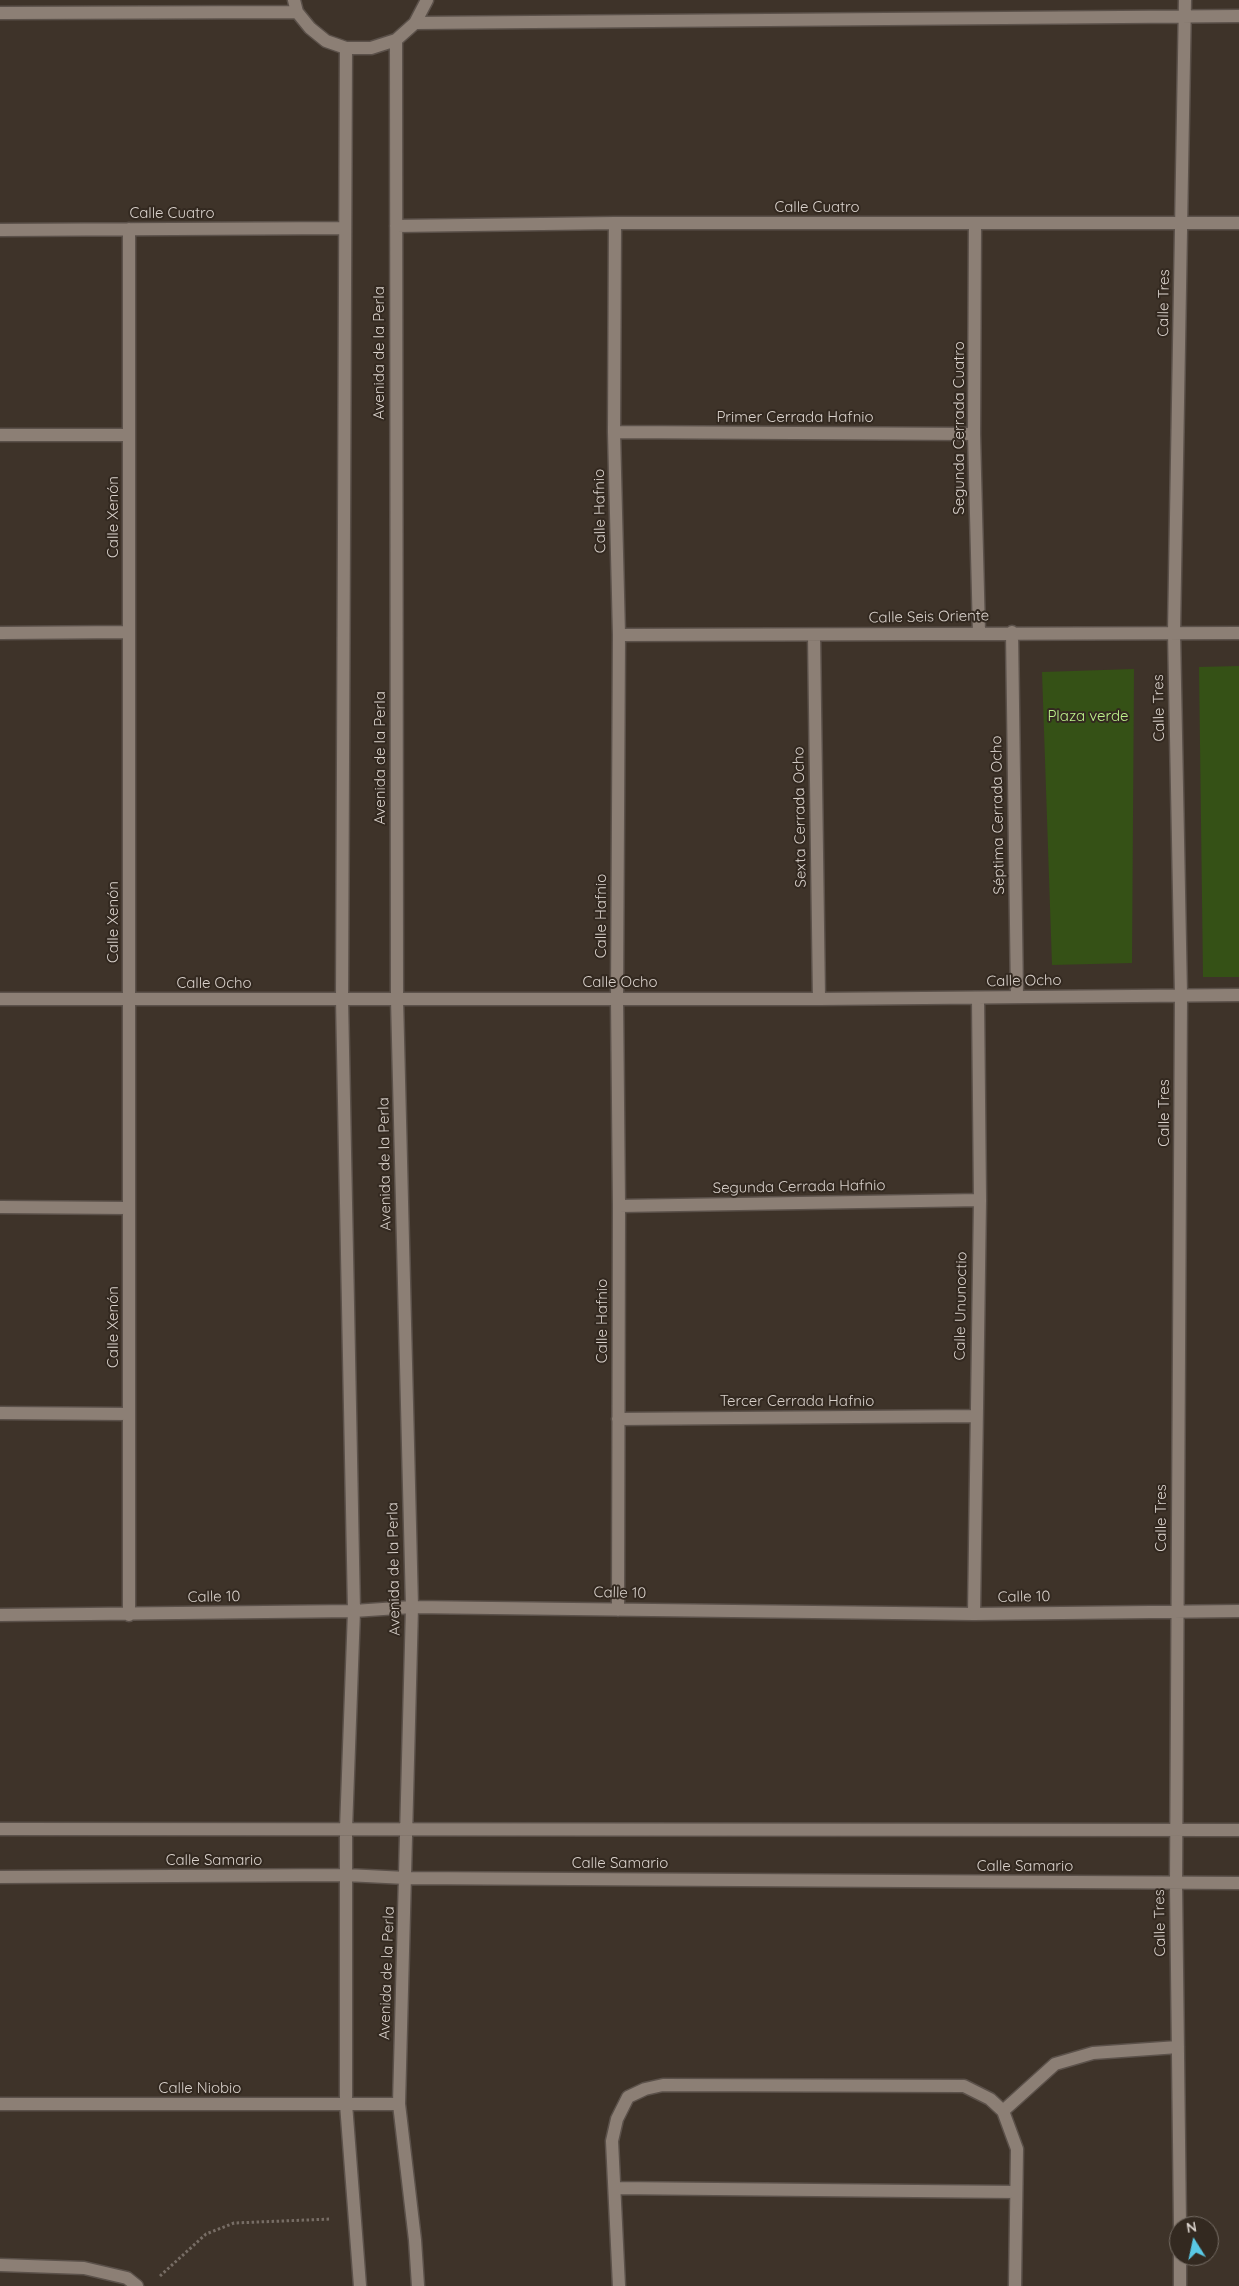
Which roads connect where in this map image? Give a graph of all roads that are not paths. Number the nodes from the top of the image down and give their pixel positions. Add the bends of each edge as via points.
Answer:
1 (427, 0) edge
2 (1185, 0) edge
3 (295, 6) edge
4 (0, 13) edge
5 (1185, 16) junction
6 (1239, 16) edge
7 (415, 23) junction
8 (396, 40) junction
9 (346, 48) junction
10 (615, 222) junction
11 (975, 223) junction
12 (1182, 223) junction
13 (1239, 223) edge
14 (396, 226) junction
15 (345, 228) junction
16 (129, 229) junction
17 (0, 230) edge
18 (614, 432) junction
19 (974, 434) junction
20 (0, 435) edge
21 (129, 435) junction
22 (129, 632) junction
23 (1012, 632) junction
24 (1174, 632) junction
25 (1239, 632) edge
26 (0, 633) edge
27 (979, 634) junction
28 (619, 635) junction
29 (814, 635) junction
30 (1181, 995) junction
31 (1239, 996) edge
32 (1017, 997) junction
33 (617, 998) junction
34 (978, 998) junction
35 (0, 999) edge
36 (129, 999) junction
37 (342, 999) junction
38 (397, 999) junction
39 (819, 999) junction
40 (980, 1200) junction
41 (619, 1206) junction
42 (0, 1207) edge
43 (129, 1208) junction
44 (0, 1413) edge
45 (130, 1414) junction
46 (976, 1416) junction
47 (618, 1419) junction
48 (412, 1607) junction
49 (618, 1610) junction
50 (354, 1611) junction
51 (1177, 1611) junction
52 (1239, 1611) edge
53 (974, 1614) junction
54 (0, 1615) edge
55 (129, 1615) junction
56 (0, 1829) edge
57 (346, 1829) junction
58 (1177, 1829) junction
59 (1239, 1830) edge
60 (408, 1831) junction
61 (346, 1876) junction
62 (0, 1877) edge
63 (406, 1878) junction
64 (1176, 1884) junction
65 (1239, 1884) edge
66 (1178, 2047) junction
67 (0, 2104) edge
68 (346, 2104) junction
69 (399, 2104) junction
70 (1003, 2111) junction
71 (614, 2188) junction
72 (1016, 2192) junction
73 (1180, 2216) edge
74 (0, 2266) edge
75 (1180, 2266) edge
76 (137, 2286) edge
77 (360, 2286) edge
78 (418, 2286) edge
79 (618, 2286) edge
80 (1015, 2286) edge
81 (1180, 2286) edge

1 - 7 street
2 - 5 street, Calle Tres
3 - 4 street
3 - 9 street via 310,28 326,41
5 - 6 street
5 - 7 street
5 - 12 street, Calle Tres
7 - 8 street
8 - 9 street via 371,48
8 - 14 street, Avenida de la Perla
9 - 15 street
10 - 11 street, Calle Cuatro
10 - 14 street, Calle Cuatro
10 - 18 street, Calle Hafnio
11 - 12 street, Calle Cuatro
11 - 19 street, Segunda Cerrada Cuatro
12 - 13 street, Calle Cuatro
12 - 24 street, Calle Tres
14 - 38 street, Avenida de la Perla
15 - 16 street, Calle Cuatro
15 - 37 street
16 - 17 street, Calle Cuatro
16 - 21 street, Calle Xenón
18 - 19 street, Primer Cerrada Hafnio
18 - 28 street, Calle Hafnio
19 - 27 street, Segunda Cerrada Cuatro
20 - 21 street
21 - 22 street, Calle Xenón
22 - 26 street
22 - 36 street, Calle Xenón
23 - 24 street, Calle Seis Oriente
23 - 27 street, Calle Seis Oriente
23 - 32 street, Séptima Cerrada Ocho
24 - 25 street, Calle Seis Oriente
24 - 30 street, Calle Tres
27 - 29 street, Calle Seis Oriente
28 - 29 street, Calle Seis Oriente
28 - 33 street, Calle Hafnio
29 - 39 street, Sexta Cerrada Ocho
30 - 31 street, Calle Ocho
30 - 32 street, Calle Ocho
30 - 51 street, Calle Tres
32 - 34 street, Calle Ocho
33 - 38 street, Calle Ocho
33 - 39 street, Calle Ocho
33 - 41 street, Calle Hafnio
34 - 39 street, Calle Ocho
34 - 40 street, Calle Ununoctio
35 - 36 street, Calle Ocho
36 - 37 street, Calle Ocho
36 - 43 street, Calle Xenón
37 - 38 street, Calle Ocho
37 - 50 street
38 - 48 street, Avenida de la Perla
40 - 41 street, Segunda Cerrada Hafnio
40 - 46 street, Calle Ununoctio
41 - 47 street, Calle Hafnio
42 - 43 street
43 - 45 street, Calle Xenón
44 - 45 street
45 - 55 street, Calle Xenón
46 - 47 street, Tercer Cerrada Hafnio
46 - 53 street, Calle Ununoctio
47 - 49 street, Calle Hafnio
48 - 49 street, Calle 10
48 - 50 street, Calle 10
48 - 60 street, Avenida de la Perla
49 - 53 street, Calle 10
50 - 55 street, Calle 10
50 - 57 street
51 - 52 street, Calle 10
51 - 53 street, Calle 10
51 - 58 street, Calle Tres
54 - 55 street, Calle 10
56 - 57 street, Calle Samario
57 - 60 street, Calle Samario
57 - 61 street
58 - 59 street, Calle Samario
58 - 60 street, Calle Samario
58 - 64 street, Calle Tres
60 - 63 street, Avenida de la Perla
61 - 62 street, Calle Samario
61 - 63 street, Calle Samario
61 - 68 street
63 - 64 street, Calle Samario
63 - 69 street, Avenida de la Perla
64 - 65 street, Calle Samario
64 - 66 street, Calle Tres
66 - 70 street via 1093,2053 1055,2064
66 - 73 street, Calle Tres
67 - 68 street, Calle Niobio
68 - 69 street, Calle Niobio
68 - 77 street
69 - 78 street, Avenida de la Perla
70 - 71 street via 990,2098 964,2086 664,2085 628,2097 617,2119 612,2140
70 - 72 street via 1017,2149
71 - 72 street
71 - 79 street
72 - 80 street
74 - 76 street via 84,2268 127,2278
75 - 81 street

